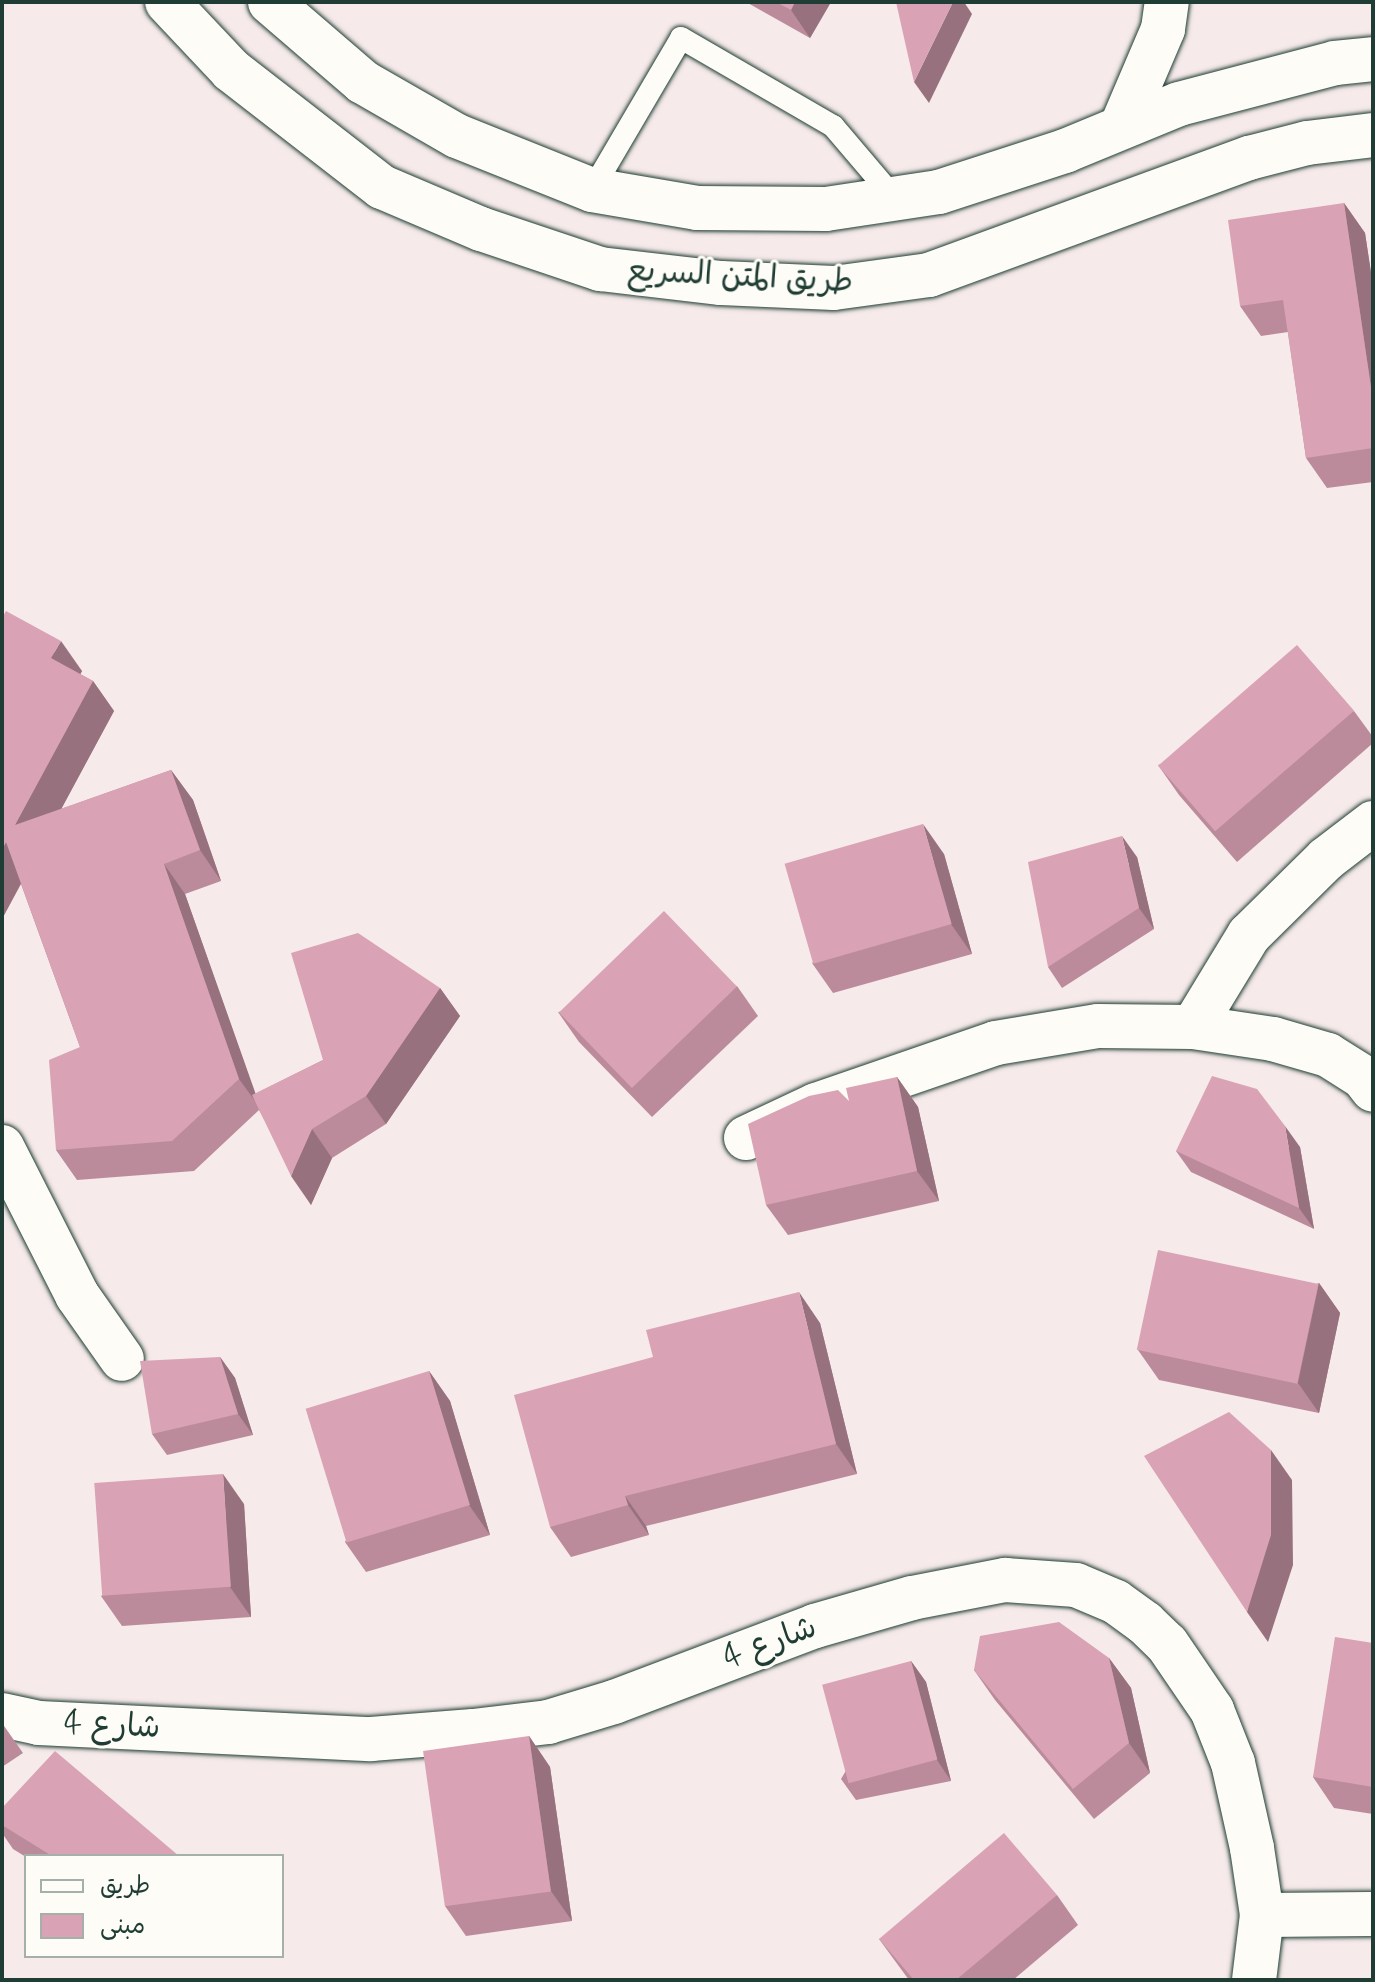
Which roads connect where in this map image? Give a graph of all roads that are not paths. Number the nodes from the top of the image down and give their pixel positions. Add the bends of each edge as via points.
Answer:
1 (167, 2) edge
2 (270, 2) edge
3 (1167, 2) edge
4 (1373, 59) edge
5 (1123, 123) junction
6 (1373, 135) edge
7 (592, 190) junction
8 (896, 200) junction
9 (1373, 823) edge
10 (1193, 1027) junction
11 (1373, 1090) edge
12 (746, 1138) edge
13 (2, 1147) edge
14 (122, 1359) dead end
15 (2, 1715) edge
16 (1373, 1914) edge
17 (1262, 1915) junction
18 (1254, 1980) edge

1 - 6 main road, طريق المتن السريع via 231,70 382,187 481,229 600,269 721,283 834,288 929,275 1249,158 1307,143
2 - 7 main road, طريق المتن السريع via 363,82 420,117 540,173
3 - 5 main road via 1163,29
4 - 5 main road, طريق المتن السريع via 1282,75
5 - 8 main road, طريق المتن السريع via 994,176
7 - 8 main road, طريق المتن السريع via 670,204 763,210
7 - 8 lane via 681,38 833,126
9 - 10 main road via 1326,859 1249,935
10 - 11 main road via 1273,1039 1328,1055 1363,1077
10 - 12 main road via 1098,1026 996,1043 816,1105
13 - 14 main road via 77,1295
15 - 17 main road, شارع 4 via 39,1723 371,1739 548,1722 815,1626 912,1598 1037,1578 1076,1585 1116,1602 1167,1644 1189,1673 1212,1710 1233,1763
16 - 17 main road
17 - 18 main road, شارع 4

